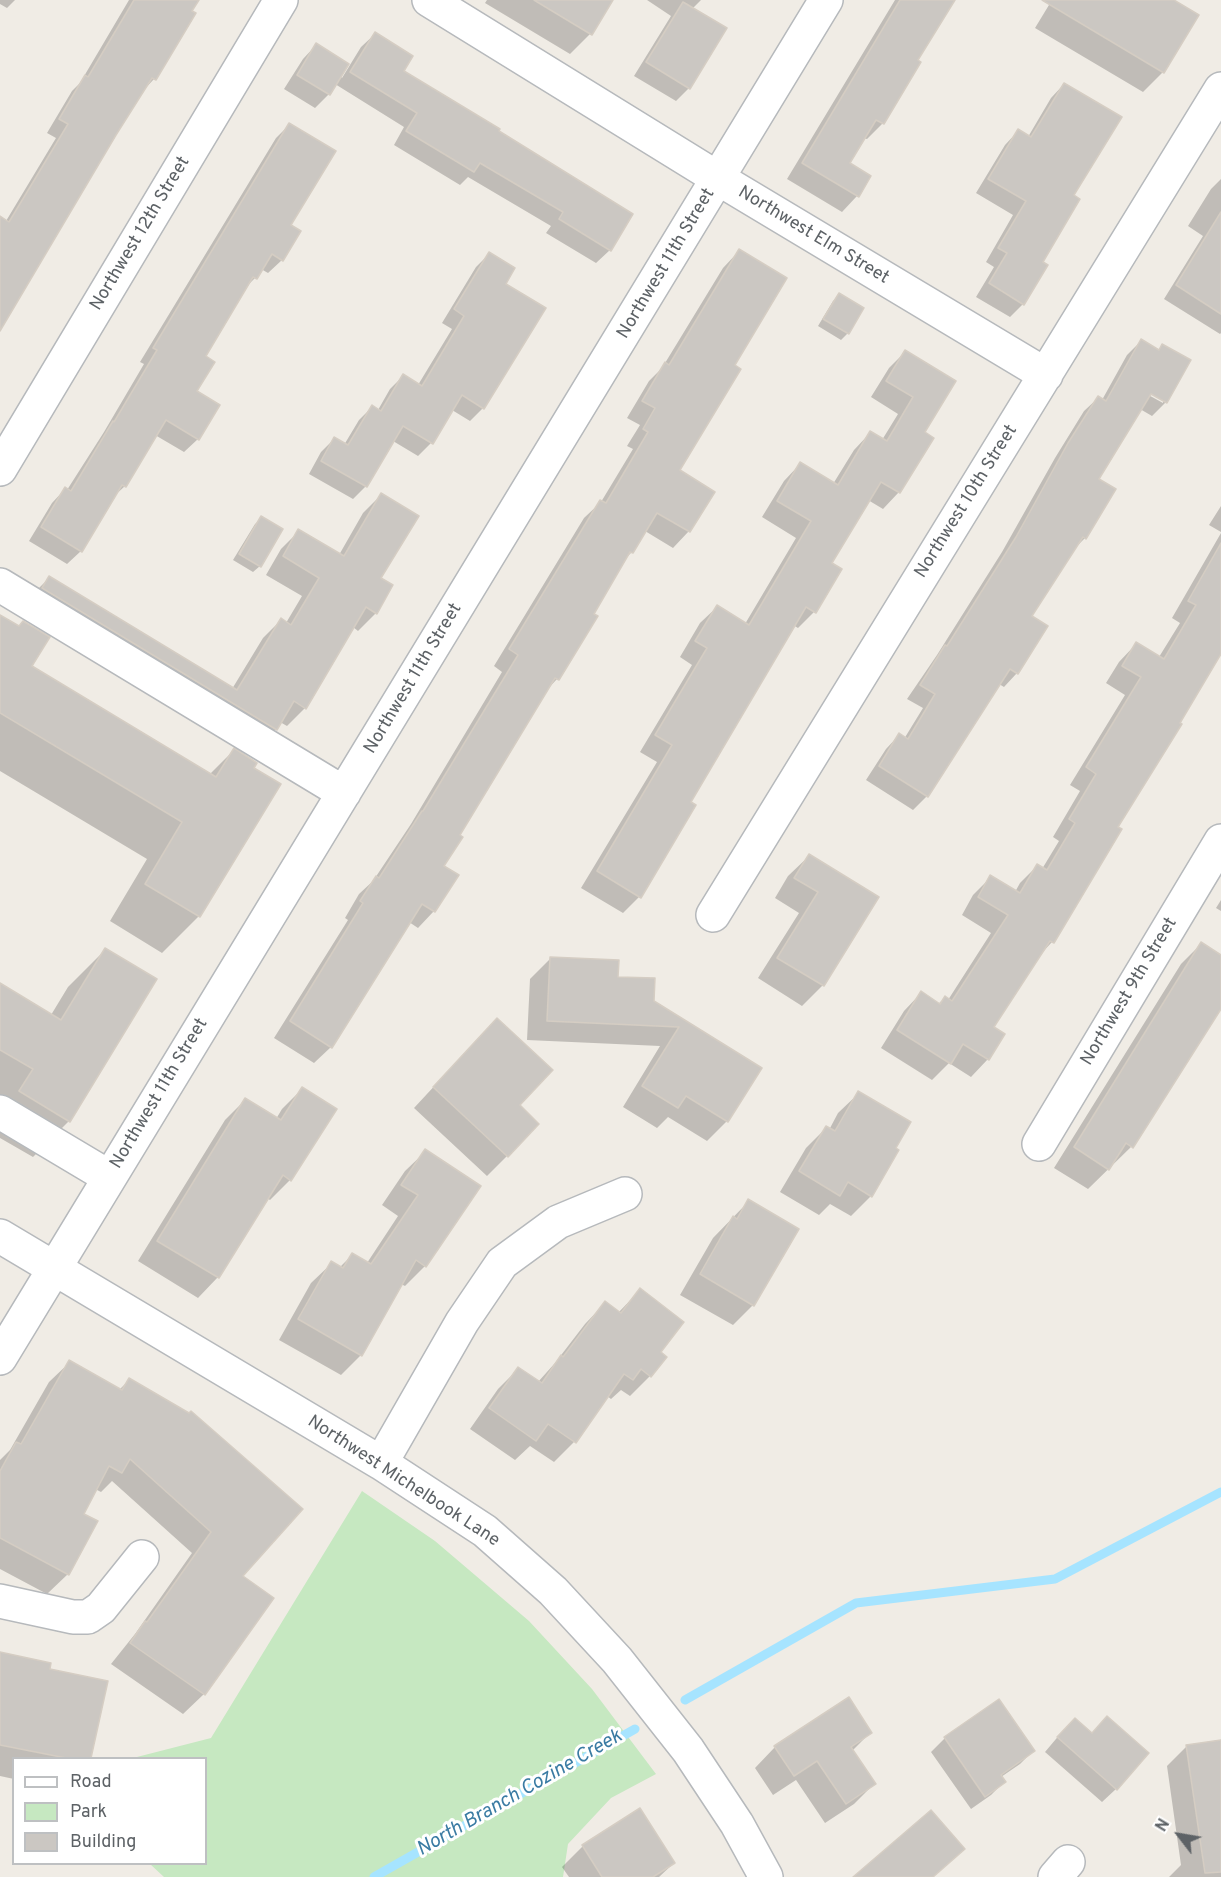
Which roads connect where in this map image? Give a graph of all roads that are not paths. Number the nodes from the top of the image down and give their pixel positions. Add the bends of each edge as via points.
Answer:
1 (281, 0) edge
2 (429, 0) edge
3 (826, 0) edge
4 (1221, 89) edge
5 (719, 179) junction
6 (1046, 375) junction
7 (0, 469) edge
8 (0, 585) edge
9 (344, 793) junction
10 (1221, 841) edge
11 (712, 915) dead end
12 (0, 1112) edge
13 (1039, 1144) dead end
14 (109, 1177) junction
15 (626, 1194) dead end
16 (0, 1236) edge
17 (54, 1268) junction
18 (0, 1358) edge
19 (381, 1463) junction
20 (142, 1557) dead end
21 (0, 1601) edge
22 (766, 1877) edge

1 - 7 street, Northwest 12th Street
2 - 5 street, Northwest Elm Street
3 - 5 street, Northwest 11th Street
4 - 6 street, Northwest 10th Street
5 - 6 street, Northwest Elm Street
5 - 9 street, Northwest 11th Street
6 - 11 street, Northwest 10th Street
8 - 9 street
9 - 14 street, Northwest 11th Street
10 - 13 street, Northwest 9th Street
12 - 14 street
14 - 17 street, Northwest 11th Street
15 - 19 street via 558,1222 502,1263 462,1322
16 - 17 street, Northwest Michelbook Lane
17 - 18 street, Northwest 11th Street
17 - 19 street, Northwest Michelbook Lane
19 - 22 street, Northwest Michelbook Lane via 485,1531 553,1591 617,1660 688,1750 737,1824
20 - 21 street via 102,1608 88,1617

